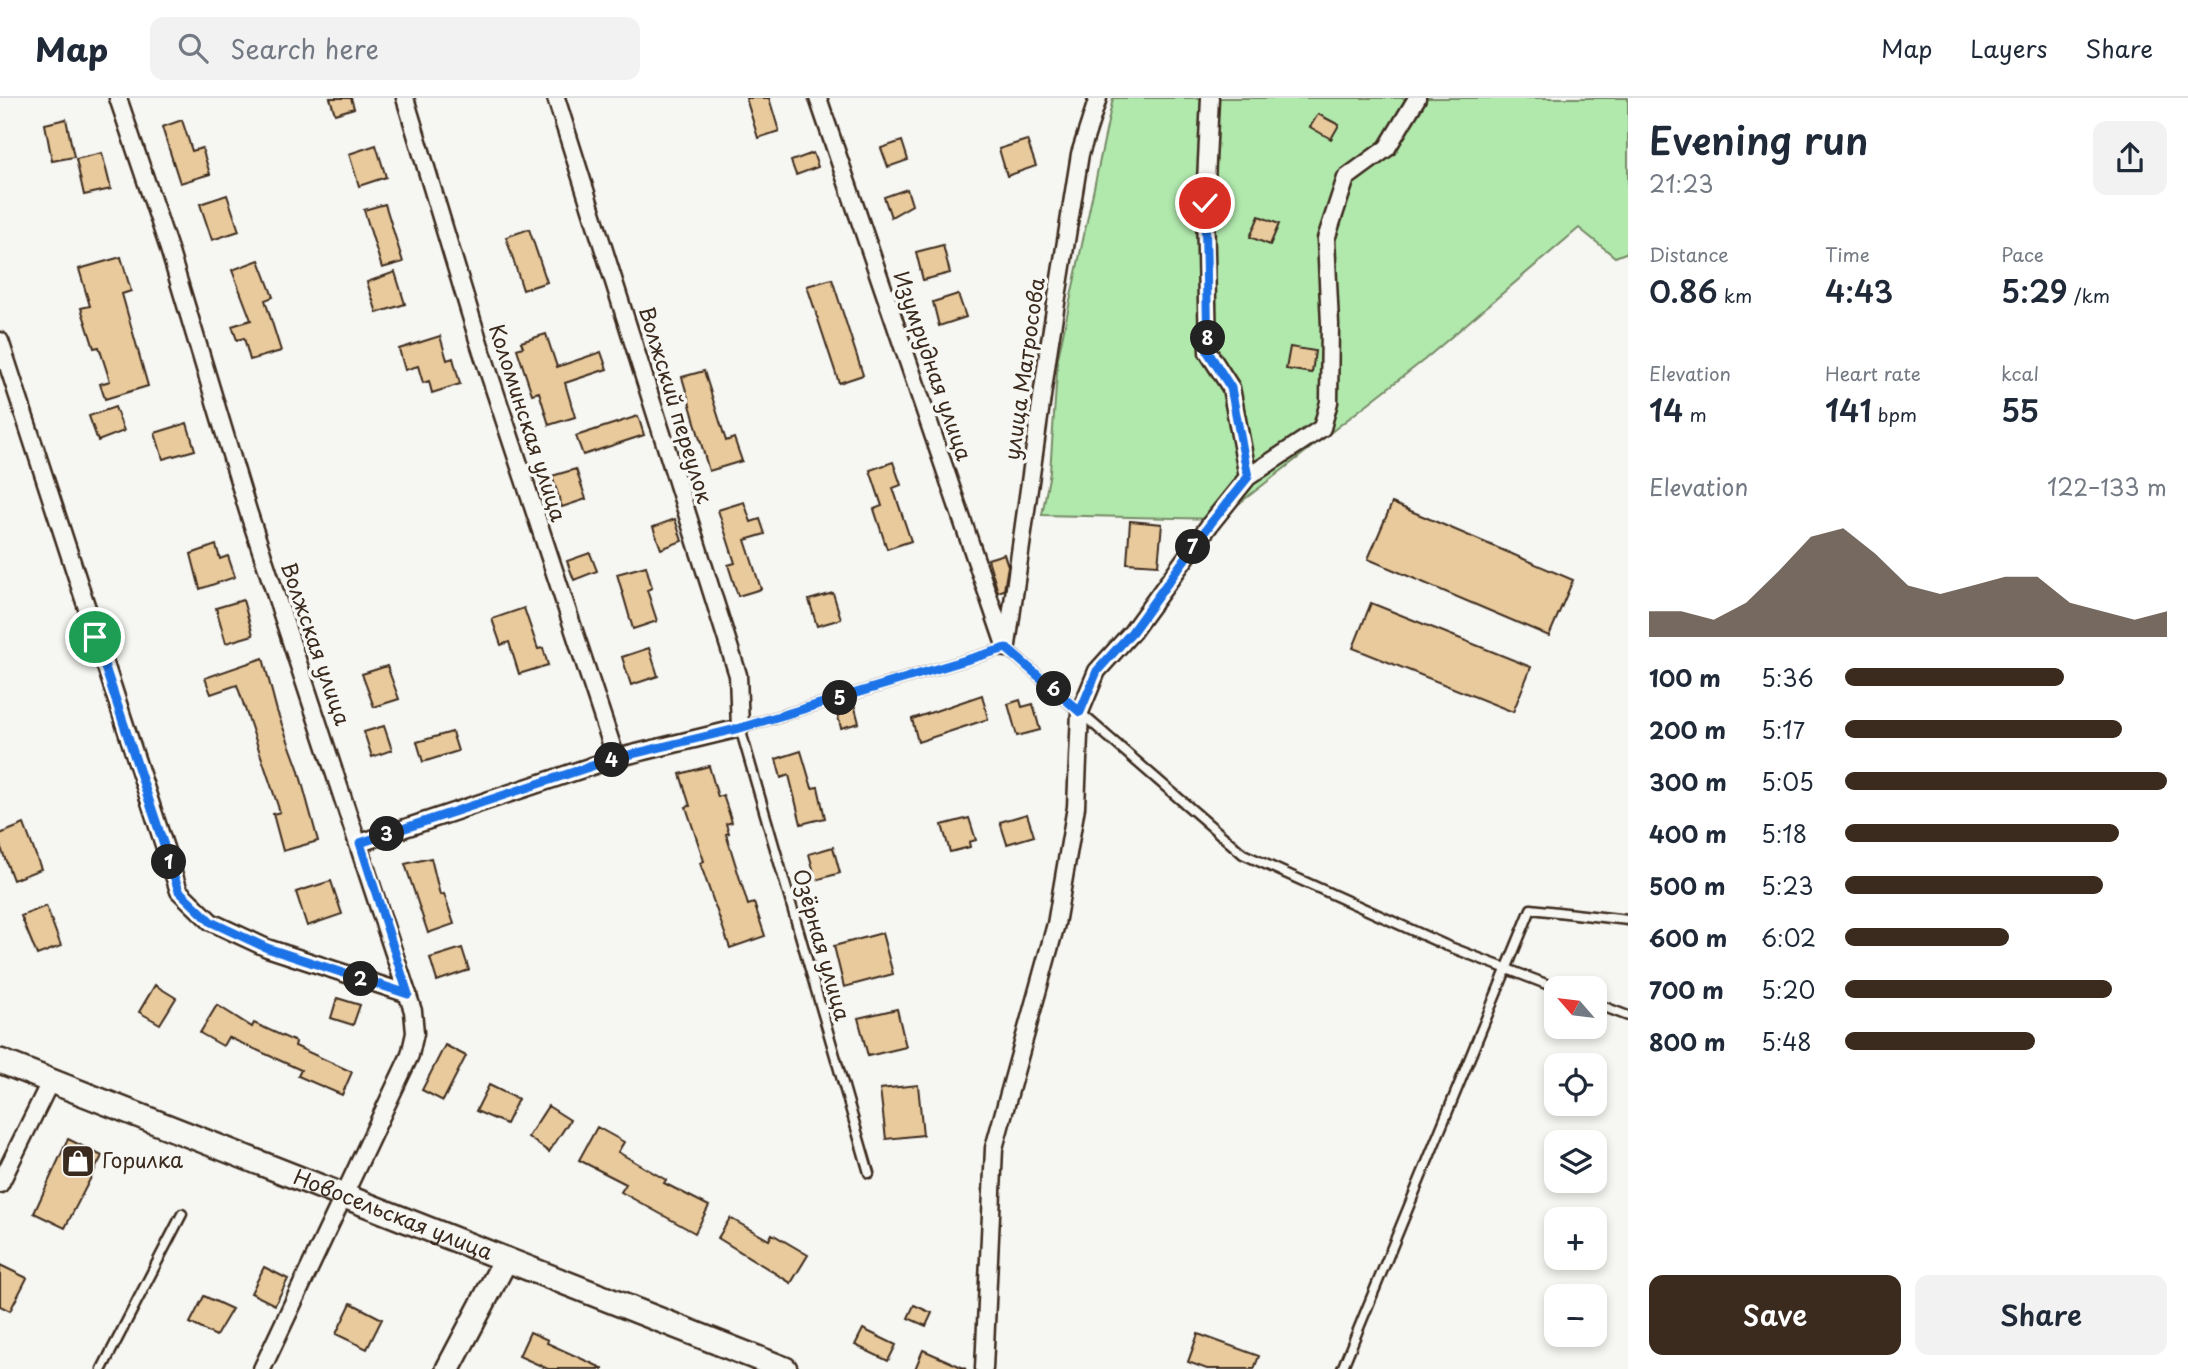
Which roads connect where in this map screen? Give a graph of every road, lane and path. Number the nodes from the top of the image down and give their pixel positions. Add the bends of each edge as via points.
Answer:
1 (118, 98) edge
2 (405, 98) edge
3 (556, 98) edge
4 (818, 98) edge
5 (1098, 98) edge
6 (1210, 98) edge
7 (1416, 98) edge
8 (0, 341) edge
9 (1248, 477) junction
10 (1006, 648) junction
11 (1080, 712) junction
12 (740, 728) junction
13 (616, 758) junction
14 (360, 843) junction
15 (1628, 920) edge
16 (1507, 969) junction
17 (1544, 983) edge
18 (408, 994) junction
19 (1607, 1008) edge
20 (1628, 1016) edge
21 (0, 1061) edge
22 (50, 1082) junction
23 (869, 1173) dead end
24 (0, 1184) edge
25 (344, 1198) junction
26 (182, 1214) dead end
27 (505, 1261) junction
28 (102, 1369) edge
29 (262, 1369) edge
30 (448, 1369) edge
31 (785, 1369) edge
32 (984, 1369) edge
33 (1342, 1369) edge

1 - 14 street, Волжская улица via 248,511
2 - 13 street, Коломинская улица via 479,343
3 - 12 street, Волжский переулок via 738,675
4 - 10 street, Изумрудная улица
5 - 10 street, улица Матросова via 1080,154
6 - 9 street via 1205,203 1208,352 1231,388
7 - 9 street via 1387,148 1346,178 1326,239 1329,402 1322,428
8 - 18 street via 179,891 211,922 267,948
9 - 11 street via 1132,632 1097,671
10 - 11 lane
10 - 12 lane
11 - 16 lane via 1243,854
11 - 32 street via 1076,807 1056,924 994,1148
12 - 13 street
12 - 23 lane, Озёрная улица
13 - 14 street
14 - 18 street, Волжская улица
15 - 16 lane via 1531,909
16 - 17 lane
16 - 33 lane
18 - 25 street, Волжская улица via 415,1033 410,1055
19 - 20 lane
21 - 22 street, Новосельская улица
22 - 24 street
22 - 25 street, Новосельская улица
25 - 27 street, Новосельская улица
25 - 29 street, Волжская улица
26 - 28 lane
27 - 30 street
27 - 31 street, Новосельская улица

